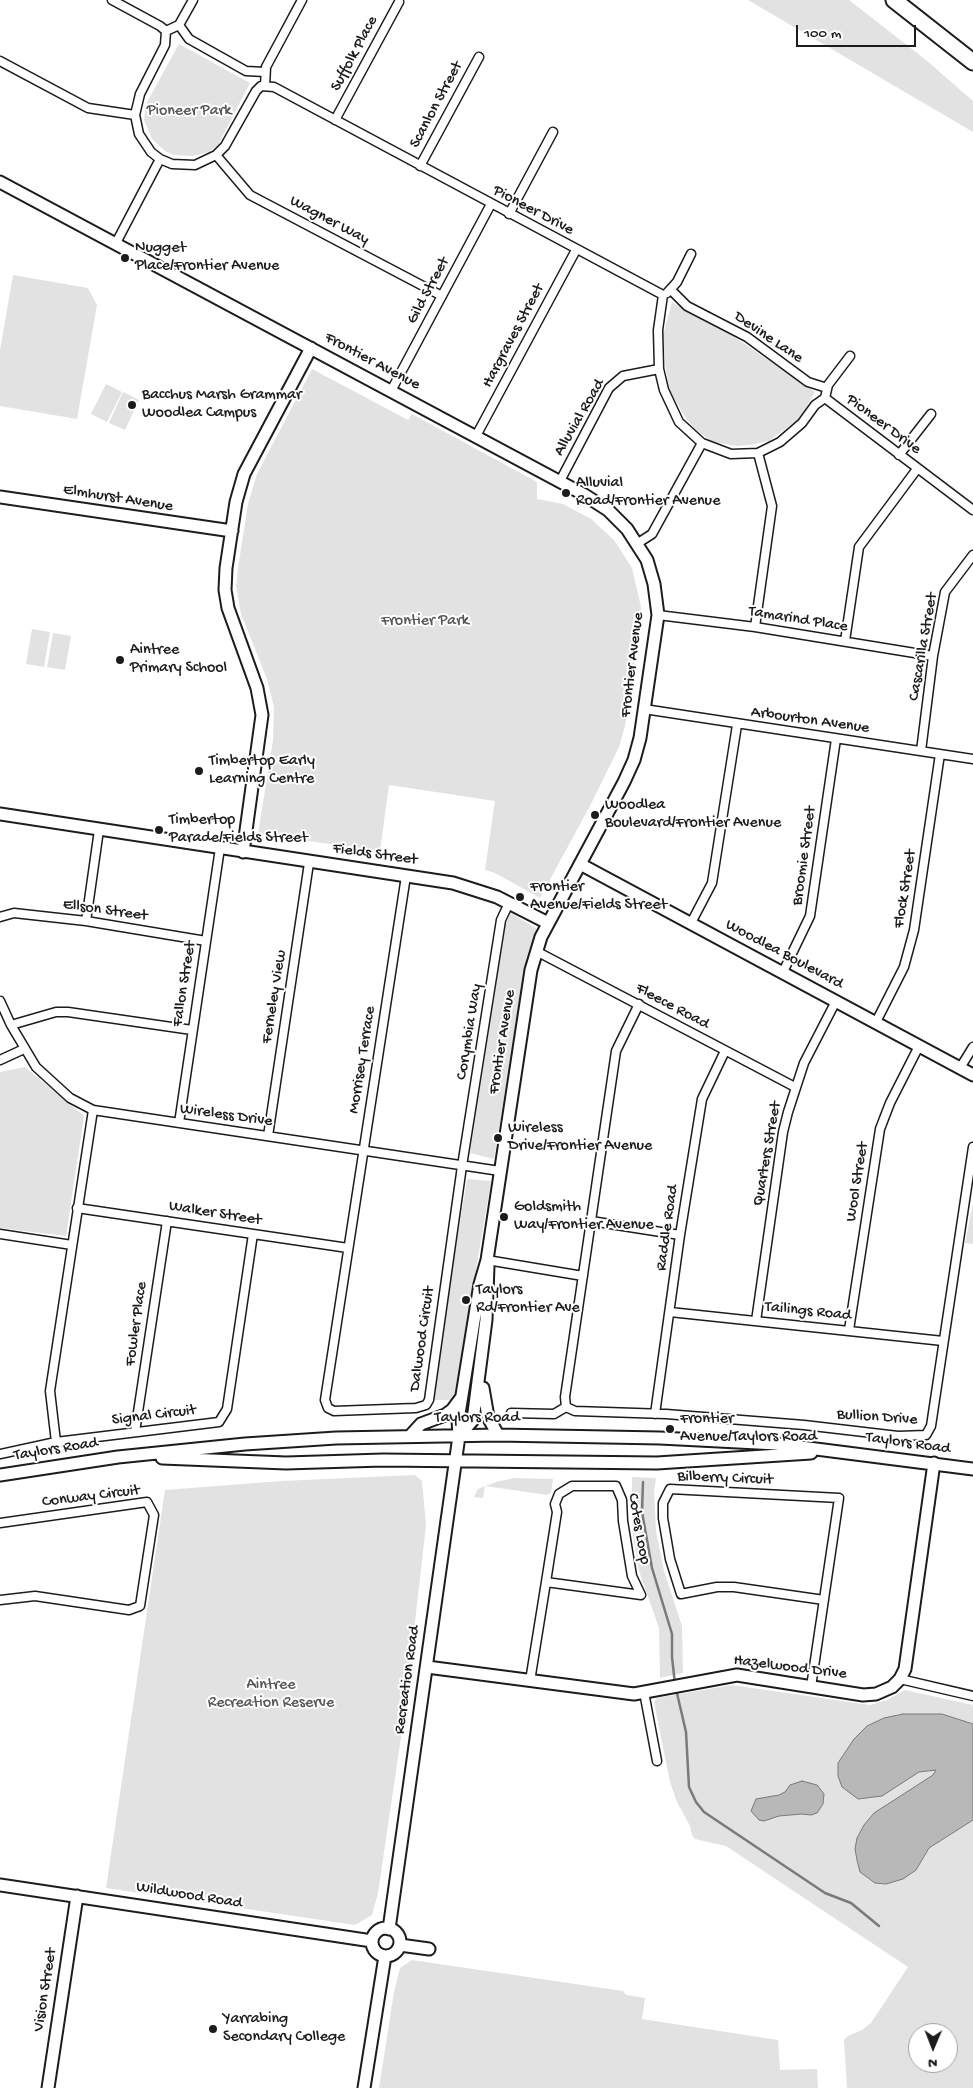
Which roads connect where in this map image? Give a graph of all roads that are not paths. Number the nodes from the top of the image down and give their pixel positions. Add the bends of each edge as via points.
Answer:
1 (112, 0) edge
2 (193, 0) edge
3 (302, 0) edge
4 (894, 0) edge
5 (399, 2) dead end
6 (179, 25) junction
7 (166, 32) junction
8 (479, 57) dead end
9 (0, 60) edge
10 (973, 62) edge
11 (265, 72) junction
12 (265, 86) junction
13 (135, 115) junction
14 (335, 120) junction
15 (553, 132) dead end
16 (216, 155) junction
17 (160, 160) junction
18 (420, 166) junction
19 (0, 182) edge
20 (491, 204) junction
21 (510, 214) junction
22 (116, 243) junction
23 (576, 250) junction
24 (691, 254) dead end
25 (671, 290) junction
26 (663, 295) junction
27 (442, 296) junction
28 (311, 348) junction
29 (850, 356) dead end
30 (659, 369) junction
31 (827, 388) junction
32 (391, 391) junction
33 (825, 398) junction
34 (931, 414) dead end
35 (476, 436) junction
36 (702, 443) junction
37 (758, 453) junction
38 (899, 455) junction
39 (917, 469) junction
40 (560, 481) junction
41 (0, 497) edge
42 (973, 510) edge
43 (232, 531) junction
44 (638, 543) junction
45 (973, 555) edge
46 (658, 615) junction
47 (755, 627) junction
48 (845, 641) junction
49 (933, 656) junction
50 (644, 709) junction
51 (737, 725) junction
52 (836, 739) junction
53 (921, 751) junction
54 (940, 754) junction
55 (973, 759) edge
56 (0, 815) edge
57 (99, 830) junction
58 (220, 848) junction
59 (243, 852) junction
60 (309, 863) junction
61 (580, 864) junction
62 (406, 876) junction
63 (509, 903) junction
64 (0, 916) edge
65 (86, 921) junction
66 (548, 923) junction
67 (690, 923) junction
68 (206, 941) junction
69 (536, 951) junction
70 (783, 972) junction
71 (0, 1001) edge
72 (836, 1001) junction
73 (638, 1004) junction
74 (876, 1022) junction
75 (11, 1025) junction
76 (192, 1030) junction
77 (919, 1046) junction
78 (973, 1047) edge
79 (24, 1049) junction
80 (725, 1051) junction
81 (0, 1060) edge
82 (960, 1068) junction
83 (973, 1074) edge
84 (796, 1087) junction
85 (93, 1110) junction
86 (179, 1123) junction
87 (268, 1136) junction
88 (973, 1148) edge
89 (363, 1151) junction
90 (462, 1166) junction
91 (500, 1171) junction
92 (77, 1208) junction
93 (167, 1221) junction
94 (591, 1221) junction
95 (0, 1234) edge
96 (253, 1234) junction
97 (680, 1235) junction
98 (72, 1245) junction
99 (348, 1248) junction
100 (487, 1260) junction
101 (583, 1276) junction
102 (670, 1312) junction
103 (756, 1321) junction
104 (849, 1330) junction
105 (943, 1341) junction
106 (482, 1357) junction
107 (462, 1398) junction
108 (566, 1407) junction
109 (510, 1413) dead end
110 (655, 1414) junction
111 (135, 1432) junction
112 (498, 1435) junction
113 (410, 1436) junction
114 (460, 1436) junction
115 (56, 1442) junction
116 (838, 1451) junction
117 (0, 1454) edge
118 (118, 1457) junction
119 (456, 1460) junction
120 (934, 1464) junction
121 (973, 1469) edge
122 (0, 1475) edge
123 (0, 1523) edge
124 (546, 1582) junction
125 (0, 1600) edge
126 (824, 1600) junction
127 (426, 1667) junction
128 (900, 1679) junction
129 (530, 1681) junction
130 (811, 1687) junction
131 (644, 1692) junction
132 (973, 1696) edge
133 (657, 1761) dead end
134 (0, 1885) edge
135 (77, 1896) junction
136 (389, 1929) junction
137 (372, 1941) junction
138 (400, 1945) junction
139 (429, 1949) dead end
140 (385, 1956) junction
141 (48, 2088) edge
142 (364, 2088) edge

1 - 7 street
2 - 6 street
3 - 11 street
4 - 10 highway
5 - 14 street, Suffolk Place
6 - 7 street
6 - 11 street via 190,39 246,70
7 - 13 street via 165,45 140,94
8 - 18 street, Scanlon Street
9 - 13 street via 88,108
11 - 12 street
12 - 14 street, Pioneer Drive via 274,87
12 - 16 street via 256,91 226,146
13 - 17 street via 139,134
14 - 18 street, Pioneer Drive
15 - 21 street
16 - 17 street via 195,165
16 - 27 street, Wagner Way via 250,195
17 - 22 street
18 - 20 street, Pioneer Drive
19 - 22 street, Frontier Avenue
20 - 21 street, Pioneer Drive
20 - 27 street, Gild Street
21 - 23 street, Pioneer Drive
22 - 28 street, Frontier Avenue
23 - 26 street, Pioneer Drive
23 - 35 street, Hargraves Street
24 - 25 street
25 - 26 street
25 - 31 street, Devine Lane via 687,306 747,337 808,382
26 - 30 street, Pioneer Drive via 658,330
27 - 32 street, Gild Street
28 - 32 street, Frontier Avenue
28 - 43 street via 244,474
29 - 31 street
30 - 36 street, Pioneer Drive via 664,390 679,422
30 - 40 street, Alluvial Road via 623,376 609,388
31 - 33 street
32 - 35 street, Frontier Avenue
33 - 37 street, Pioneer Drive via 780,442
33 - 38 street, Pioneer Drive
34 - 38 street
35 - 40 street, Frontier Avenue
36 - 37 street, Pioneer Drive via 731,454
36 - 44 street via 652,534
37 - 47 street via 772,506
38 - 39 street, Pioneer Drive
39 - 42 street, Pioneer Drive
39 - 48 street via 859,547
40 - 44 street, Frontier Avenue via 608,510
41 - 43 street, Elmhurst Avenue
43 - 59 street via 226,568 226,598 257,688 262,714
44 - 46 street, Frontier Avenue via 654,584
45 - 49 street, Cascarilla Street via 945,592
46 - 47 street, Tamarind Place
46 - 50 street, Frontier Avenue
47 - 48 street, Tamarind Place
48 - 49 street, Tamarind Place
49 - 53 street, Cascarilla Street
50 - 51 street, Arbourton Avenue
50 - 61 street, Frontier Avenue via 634,760
51 - 52 street, Arbourton Avenue
51 - 67 street via 712,883
52 - 53 street, Arbourton Avenue
52 - 70 street, Broomie Street via 810,916
53 - 54 street, Arbourton Avenue
54 - 55 street, Arbourton Avenue
54 - 74 street, Flock Street via 914,930 904,967
56 - 57 street, Fields Street
57 - 58 street, Fields Street
57 - 65 street
58 - 59 street, Fields Street
58 - 68 street, Fallon Street
59 - 60 street, Fields Street
60 - 62 street, Fields Street
60 - 87 street, Ferneley View
61 - 66 street, Frontier Avenue
61 - 67 street, Woodlea Boulevard
62 - 63 street, Fields Street via 475,888
62 - 89 street, Morrisey Terrace
63 - 66 street, Fields Street
63 - 90 street, Corymbia Way via 501,920
64 - 65 street, Ellson Street via 14,914
65 - 68 street, Ellson Street
66 - 69 street, Frontier Avenue
67 - 70 street, Woodlea Boulevard
68 - 76 street, Fallon Street
69 - 73 street, Fleece Road
69 - 91 street, Frontier Avenue
70 - 72 street, Woodlea Boulevard
71 - 75 street, Wireless Drive
72 - 74 street, Woodlea Boulevard
72 - 84 street, Quarters Street via 804,1063
73 - 80 street, Fleece Road
73 - 94 street via 616,1051
74 - 77 street, Woodlea Boulevard
75 - 76 street via 56,1012 68,1012
75 - 79 street, Wireless Drive
76 - 86 street, Fallon Street
77 - 82 street, Woodlea Boulevard
77 - 104 street, Wool Street via 880,1129
78 - 82 street
79 - 81 street
79 - 85 street, Wireless Drive via 52,1083 70,1098
80 - 84 street, Fleece Road
80 - 97 street, Raddle Road via 702,1099
82 - 83 street, Woodlea Boulevard
84 - 103 street, Quarters Street via 783,1132
85 - 86 street, Wireless Drive
85 - 92 street
86 - 87 street, Wireless Drive
87 - 89 street, Wireless Drive
88 - 105 street, Bullion Drive
89 - 90 street, Wireless Drive
89 - 99 street, Morrisey Terrace
90 - 91 street, Wireless Drive
90 - 99 street, Dalwood Circuit via 430,1394 422,1407 334,1411 326,1405
91 - 100 street, Frontier Avenue
92 - 93 street, Walker Street
92 - 98 street
93 - 96 street, Walker Street
93 - 111 street, Fowler Place
94 - 97 street
94 - 101 street
95 - 98 street
96 - 99 street, Walker Street
96 - 111 street, Signal Circuit via 227,1409 219,1422
97 - 102 street, Raddle Road
98 - 115 street via 50,1391
100 - 101 street
100 - 106 street, Frontier Avenue via 489,1283
100 - 107 street, Frontier Avenue via 480,1284
101 - 108 street
102 - 103 street, Tailings Road
102 - 110 street, Raddle Road
103 - 104 street, Tailings Road
104 - 105 street, Tailings Road
105 - 110 street, Bullion Drive via 931,1426 926,1435 898,1436
106 - 112 street via 484,1401
106 - 114 street, Frontier Avenue via 474,1420
107 - 113 street via 452,1410 421,1424
107 - 114 street, Frontier Avenue
108 - 109 street via 554,1414
108 - 110 street, Bullion Drive via 575,1411
111 - 115 street, Signal Circuit
112 - 114 street, Taylors Road
112 - 116 street, Taylors Road via 660,1438 777,1444
113 - 114 street, Taylors Road
113 - 118 street, Taylors Road via 245,1444
114 - 119 street, Recreation Road
115 - 117 street, Signal Circuit
116 - 119 street, Taylors Road via 657,1463
116 - 120 street, Taylors Road
118 - 119 street, Taylors Road via 286,1463
118 - 122 street, Taylors Road
119 - 127 street, Recreation Road
120 - 121 street, Taylors Road
120 - 128 street via 909,1644
123 - 125 street, Conway Circuit via 147,1502 154,1515 140,1606 129,1610 34,1596
124 - 124 street, Cotes Loop via 559,1494 572,1486 616,1486 622,1500 622,1521 632,1576 641,1596
124 - 129 street, Cotes Loop
126 - 126 street, Bilberry Circuit via 734,1587 682,1594 670,1559 663,1518 663,1503 670,1489 839,1498
126 - 130 street, Bilberry Circuit
127 - 129 street, Hazelwood Drive
127 - 136 street, Recreation Road
128 - 130 street, Hazelwood Drive via 892,1687 876,1694
128 - 132 street
129 - 131 street, Hazelwood Drive via 634,1694
130 - 131 street, Hazelwood Drive via 736,1675
131 - 133 street
134 - 135 street, Wildwood Road
135 - 137 street, Wildwood Road
135 - 141 street, Vision Street
136 - 137 street via 378,1931
136 - 138 street via 399,1936
137 - 140 street via 375,1951
138 - 139 street
138 - 140 street via 393,1954
140 - 142 street

